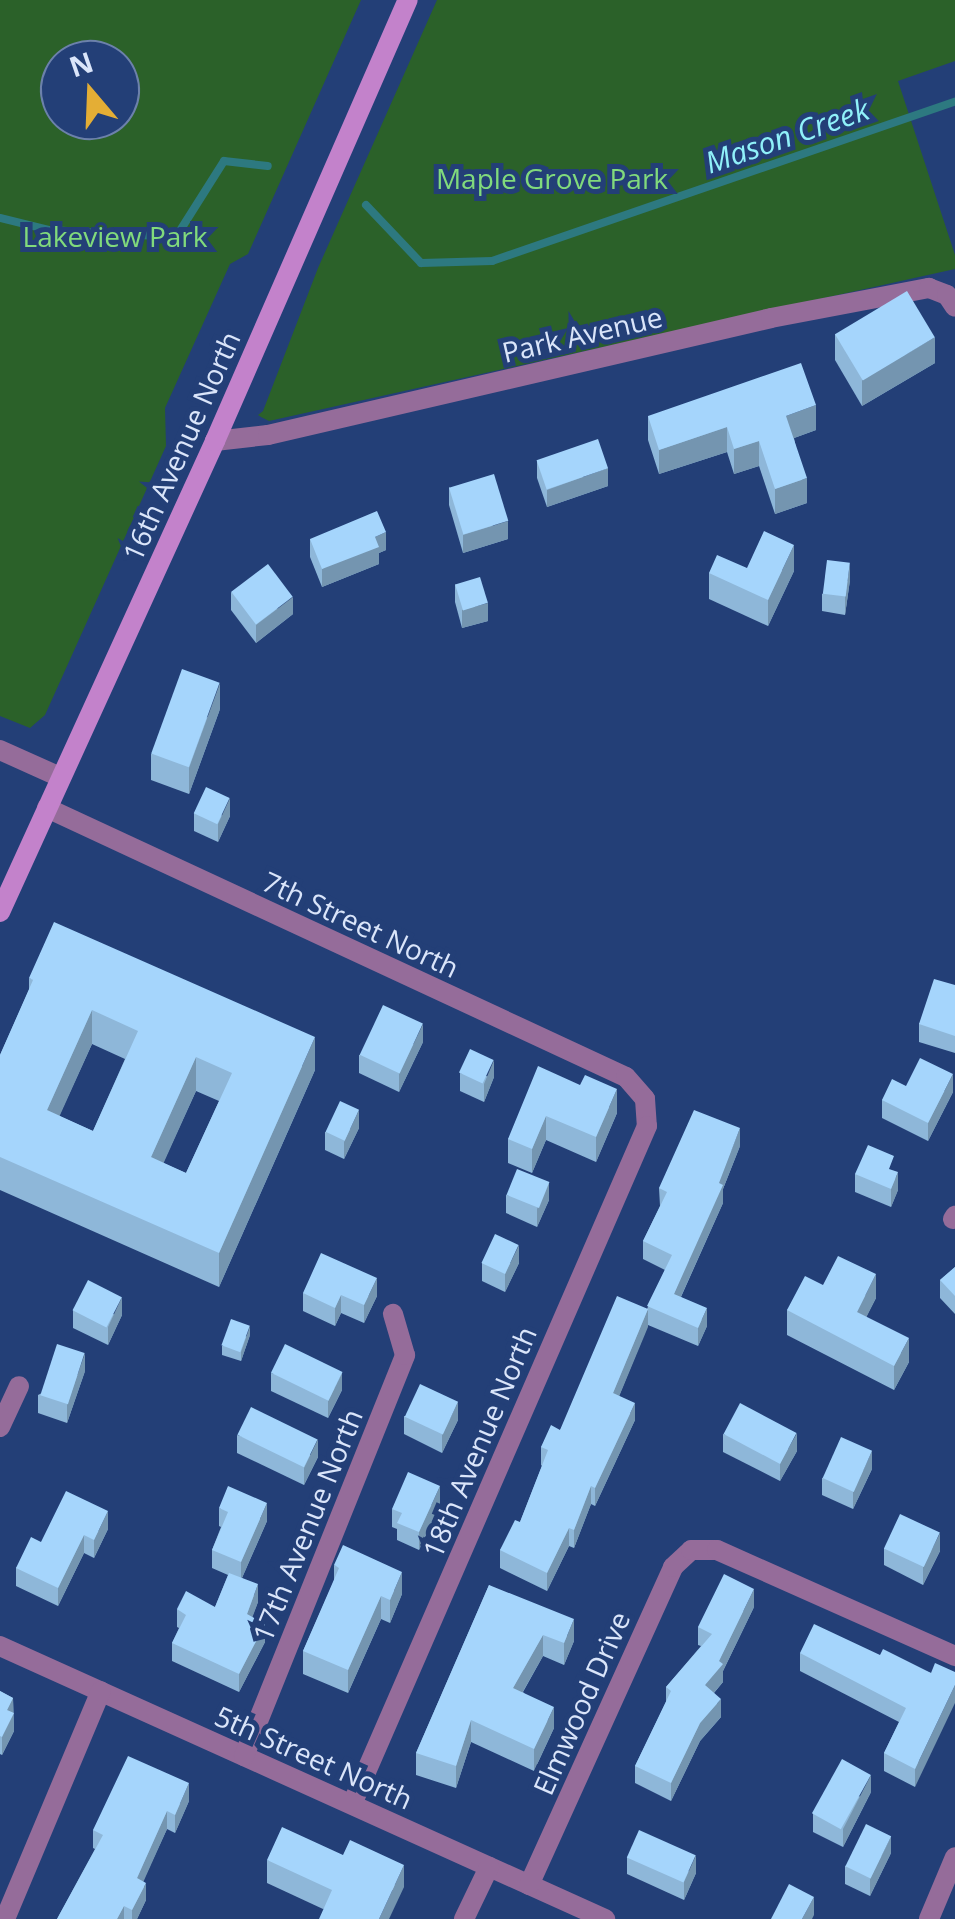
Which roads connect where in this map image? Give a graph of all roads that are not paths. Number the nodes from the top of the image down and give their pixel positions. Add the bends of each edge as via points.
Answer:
1 (408, 0) edge
2 (955, 307) edge
3 (215, 442) junction
4 (0, 750) edge
5 (60, 777) junction
6 (46, 808) junction
7 (0, 912) edge
8 (645, 1099) joint
9 (393, 1314) dead end
10 (19, 1386) dead end
11 (0, 1427) edge
12 (0, 1646) edge
13 (955, 1656) edge
14 (102, 1692) junction
15 (244, 1756) junction
16 (352, 1804) junction
17 (955, 1857) edge
18 (490, 1867) junction
19 (529, 1884) junction
20 (5, 1919) edge
21 (464, 1919) edge
22 (605, 1919) edge
23 (929, 1919) edge

1 - 3 main road, 16th Avenue North
2 - 3 street, Park Avenue via 929,288
3 - 5 main road, 16th Avenue North
4 - 5 street
5 - 6 main road, 16th Avenue North
6 - 7 main road, 16th Avenue North
6 - 8 street, 7th Street North via 626,1077
8 - 16 street, 18th Avenue North via 646,1126
9 - 15 street, 17th Avenue North via 405,1354
10 - 11 street
12 - 14 street, 5th Street North
13 - 19 street, Elmwood Drive via 717,1550 691,1550 673,1567
14 - 15 street, 5th Street North
14 - 20 street
15 - 16 street, 5th Street North
16 - 18 street, 5th Street North
17 - 23 street
18 - 19 street, 5th Street North
18 - 21 street
19 - 22 street, 5th Street North

